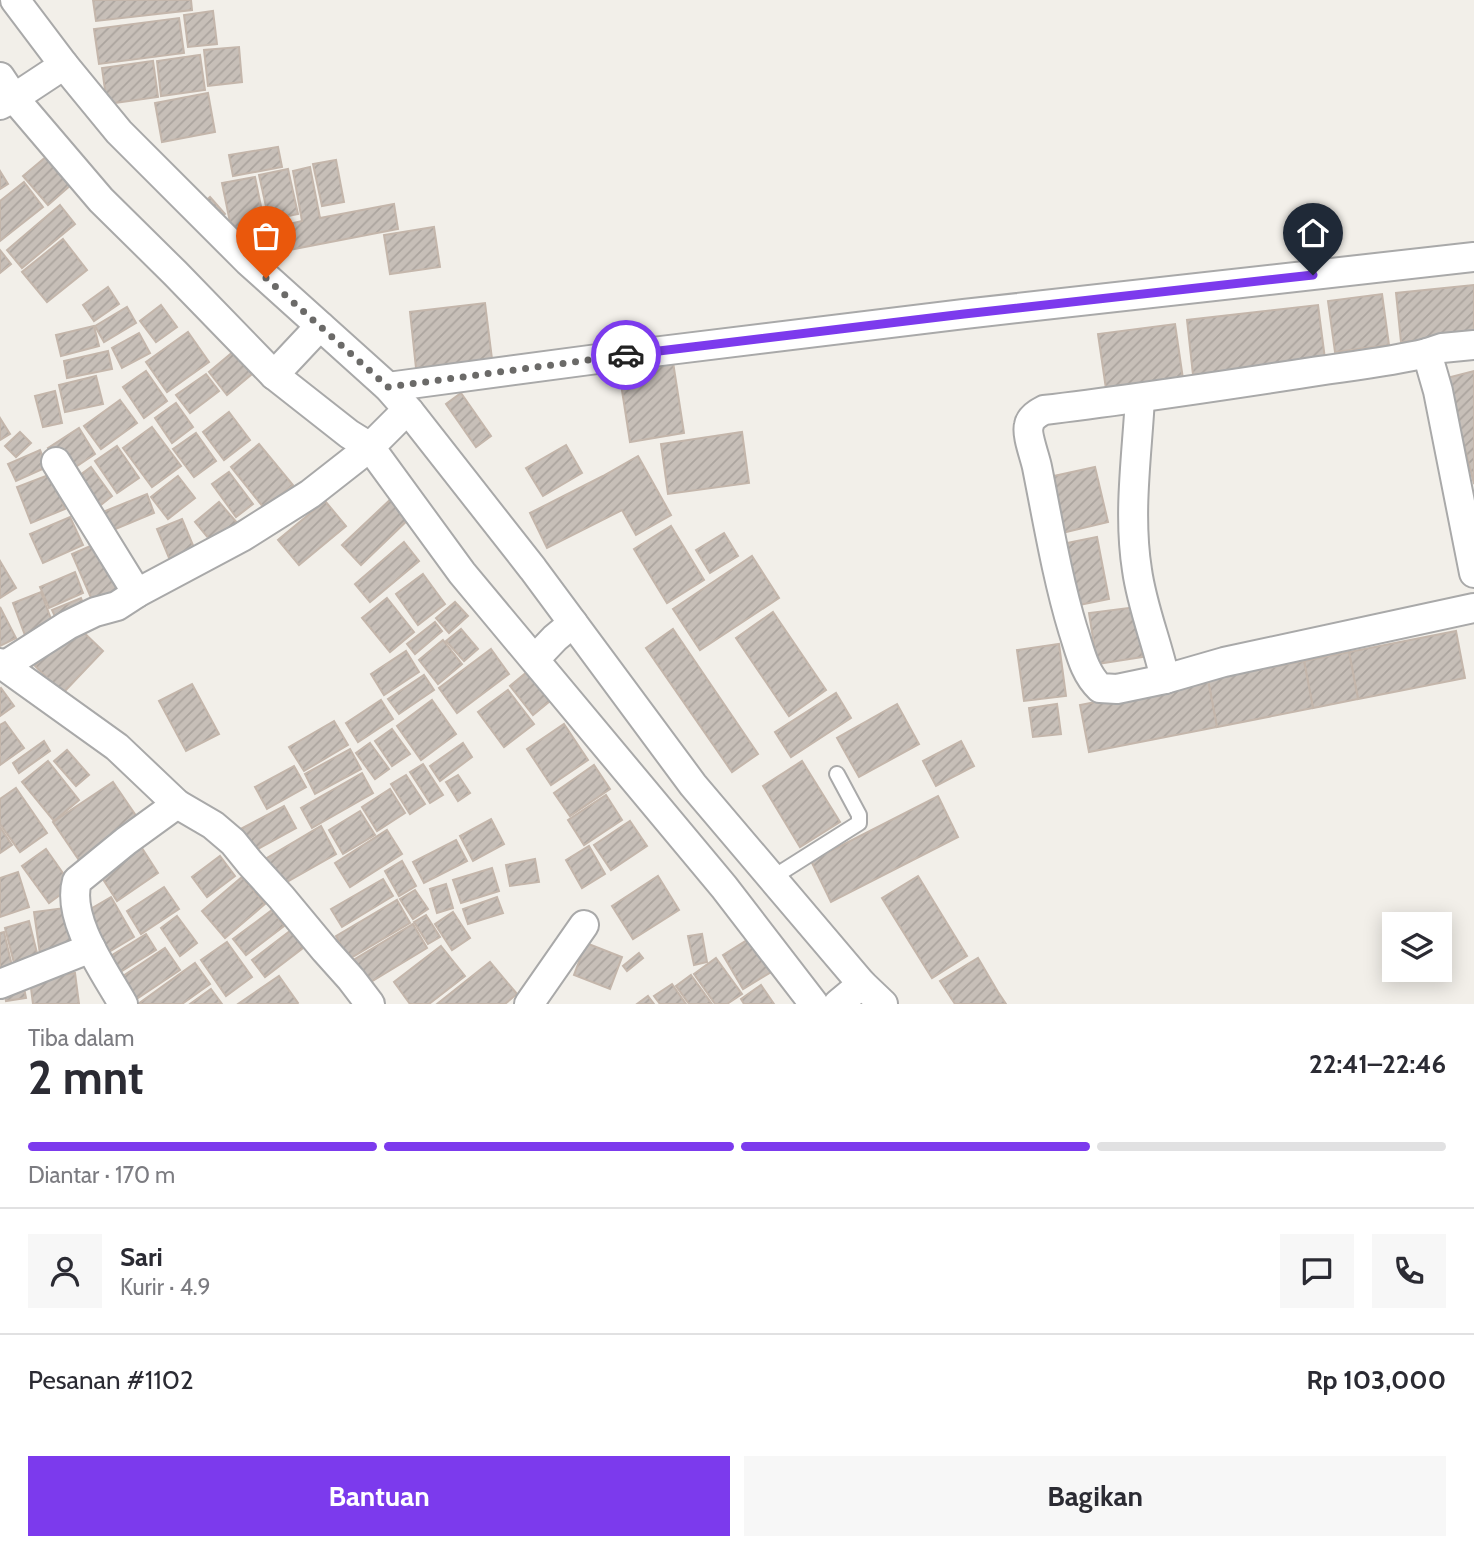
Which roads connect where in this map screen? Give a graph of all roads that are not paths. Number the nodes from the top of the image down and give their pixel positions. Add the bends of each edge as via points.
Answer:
1 (15, 0) edge
2 (25, 85) edge
3 (1474, 257) edge
4 (320, 326) junction
5 (1474, 345) edge
6 (1427, 353) junction
7 (283, 365) junction
8 (388, 387) junction
9 (1140, 398) junction
10 (403, 416) junction
11 (372, 444) junction
12 (56, 462) dead end
13 (1474, 573) edge
14 (137, 593) junction
15 (1474, 608) edge
16 (552, 643) junction
17 (2, 664) edge
18 (1165, 679) junction
19 (837, 774) dead end
20 (177, 804) junction
21 (772, 878) junction
22 (584, 925) dead end
23 (91, 948) junction
24 (0, 985) edge
25 (850, 994) edge
26 (123, 1004) edge
27 (370, 1004) edge
28 (529, 1004) edge
29 (814, 1004) edge
30 (883, 1004) edge

1 - 2 street
2 - 4 street via 119,132
2 - 7 street via 101,200 175,272
3 - 8 street via 950,315
4 - 7 street
4 - 8 street
5 - 6 street
6 - 9 street
6 - 13 street
7 - 11 street via 349,434
8 - 10 street
9 - 18 street via 1132,527 1145,613
9 - 18 street via 1044,410 1029,424 1029,434 1061,592 1091,679 1100,688 1118,689
10 - 11 street
10 - 16 street via 533,569
11 - 14 street via 310,494 242,537
11 - 16 street via 462,573
12 - 14 street
14 - 17 street via 68,625
15 - 18 street
16 - 21 street via 693,785
16 - 29 street via 724,887
17 - 20 street via 117,747
19 - 21 lane via 859,823
20 - 23 street via 77,881 75,903
20 - 27 street via 233,842
21 - 25 street
22 - 28 street
23 - 24 street
23 - 26 street
25 - 30 street

